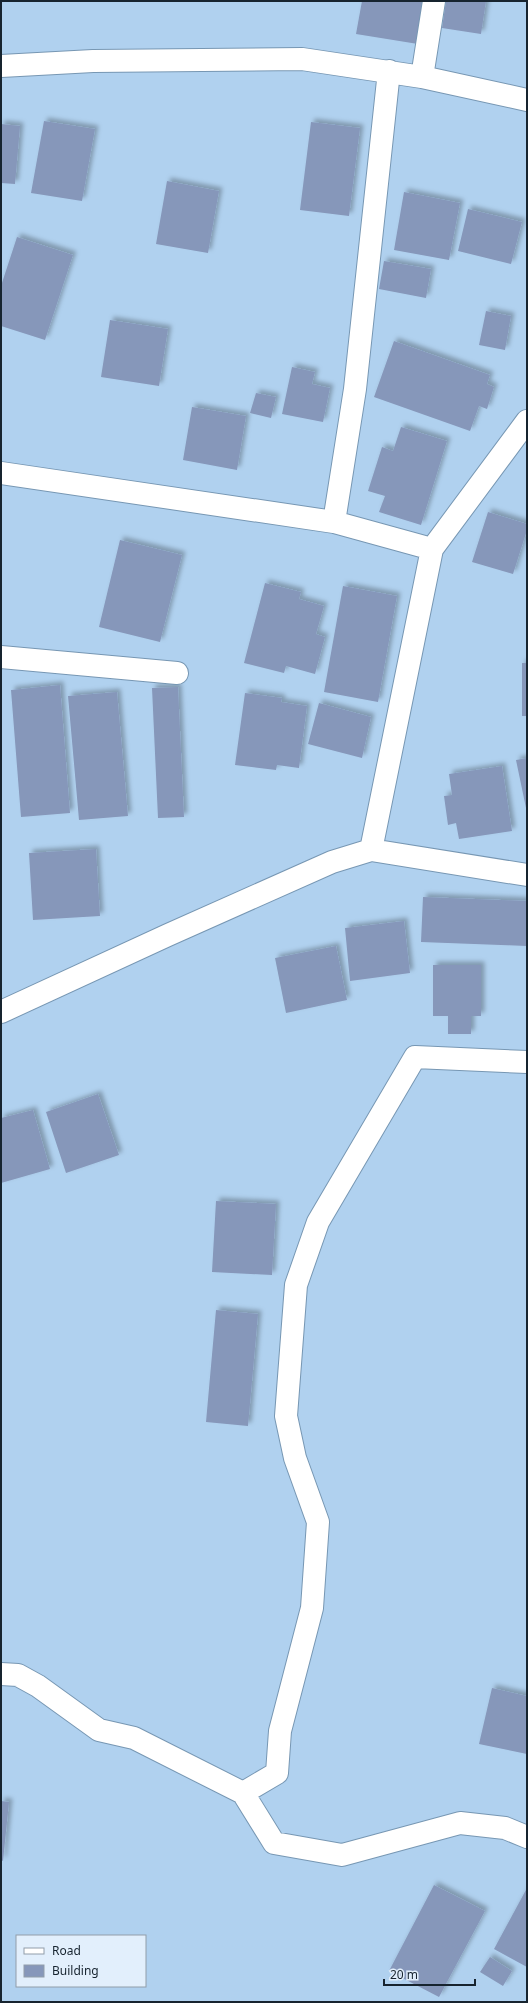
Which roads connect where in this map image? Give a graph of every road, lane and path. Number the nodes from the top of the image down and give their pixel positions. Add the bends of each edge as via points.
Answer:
1 (434, 1) edge
2 (1, 66) edge
3 (389, 72) junction
4 (422, 77) junction
5 (527, 100) edge
6 (527, 421) edge
7 (1, 473) edge
8 (334, 522) junction
9 (432, 549) junction
10 (1, 657) edge
11 (177, 673) dead end
12 (371, 850) junction
13 (527, 874) edge
14 (1, 1012) edge
15 (527, 1062) edge
16 (1, 1674) edge
17 (243, 1792) junction
18 (527, 1837) edge

1 - 4 street
2 - 3 street via 93,60 302,59
3 - 4 street
3 - 8 street via 355,389
4 - 5 street
6 - 9 street
7 - 8 street
8 - 9 street
9 - 12 street
10 - 11 street
12 - 13 street
12 - 14 street via 325,865
15 - 17 street via 415,1056 318,1222 296,1285 286,1416 295,1458 318,1522 312,1608 280,1731 277,1773
16 - 17 street via 18,1675 38,1686 98,1730 134,1738
17 - 18 street via 274,1843 342,1855 460,1823 506,1828

